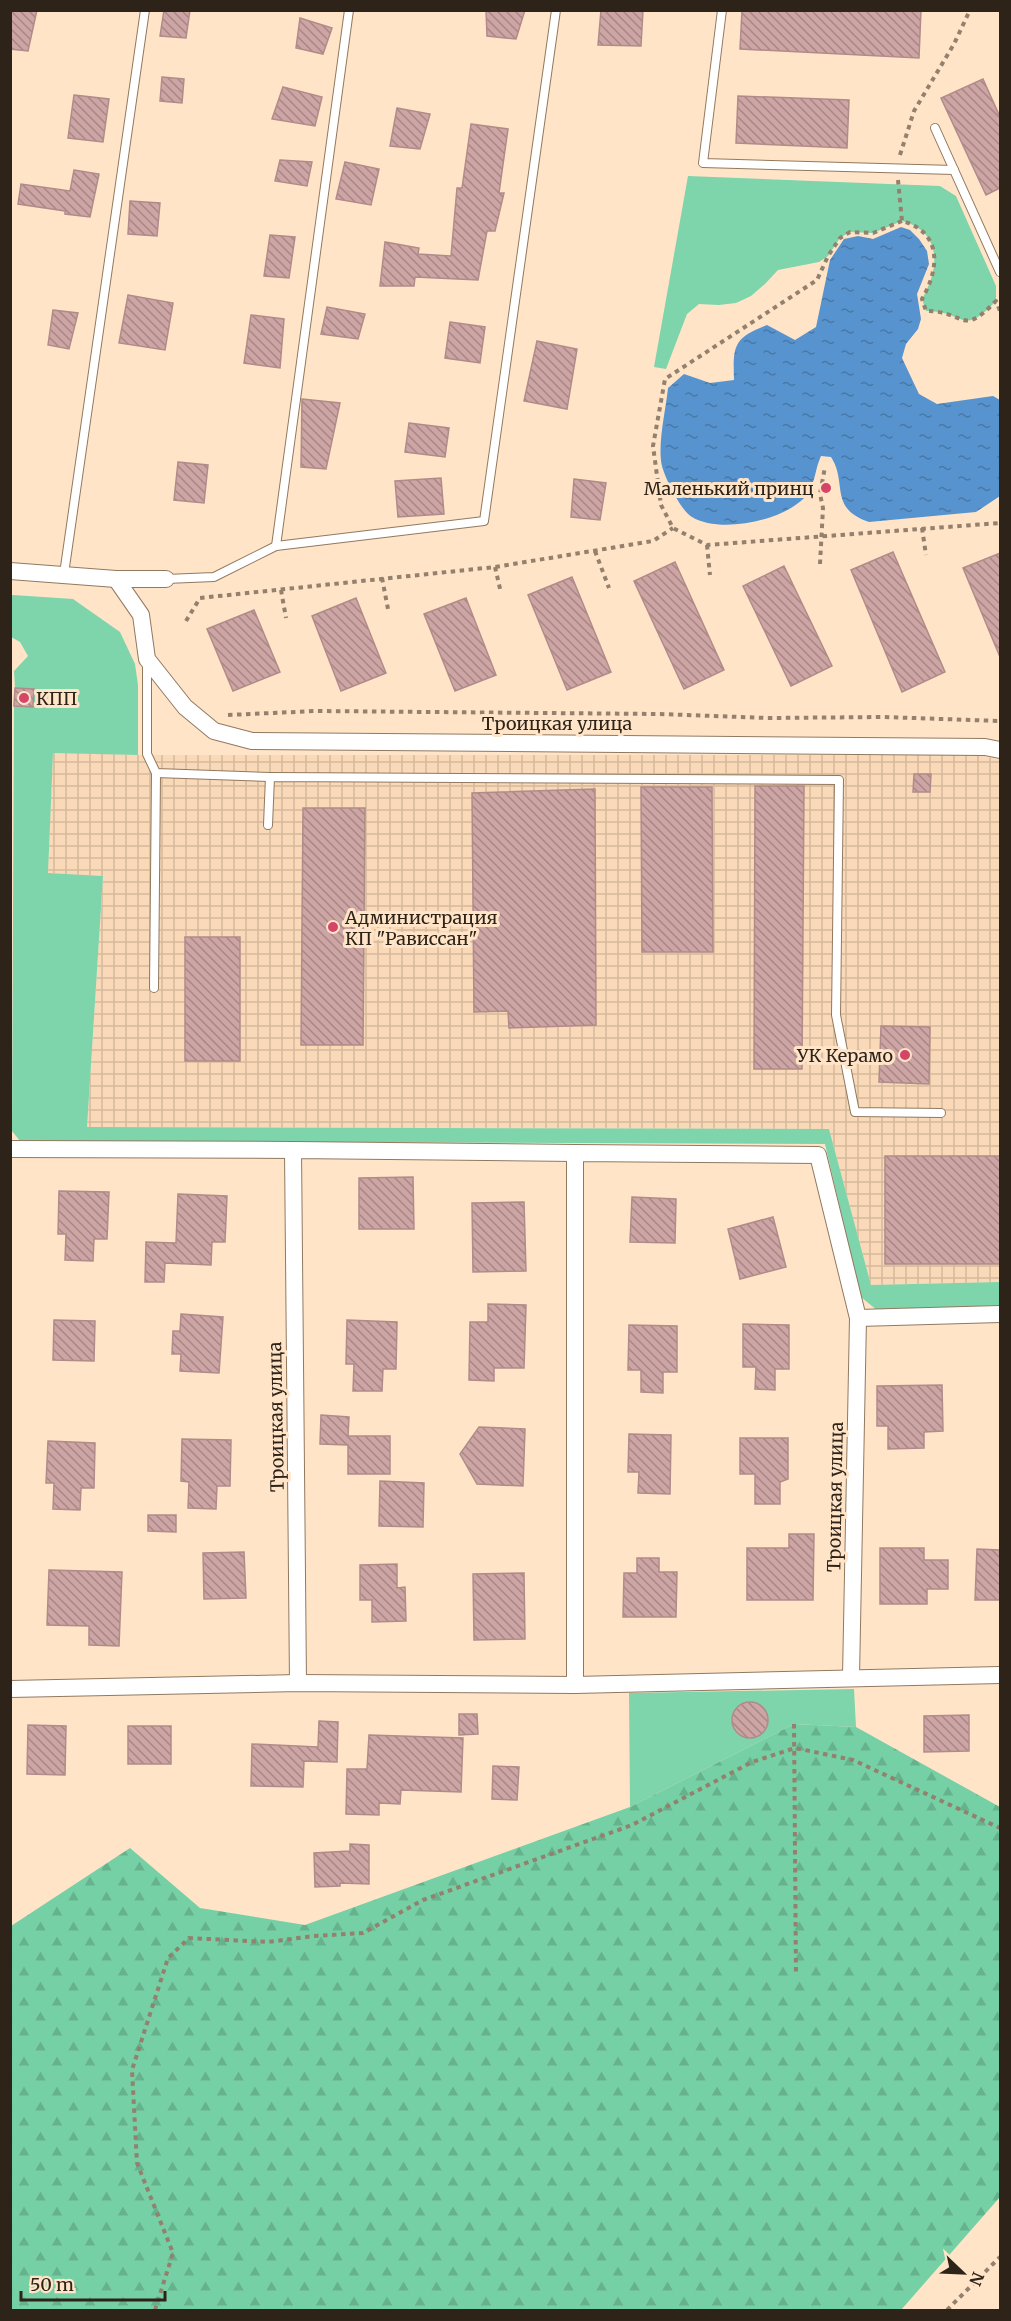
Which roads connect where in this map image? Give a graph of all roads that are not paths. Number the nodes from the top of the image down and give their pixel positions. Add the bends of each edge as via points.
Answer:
1 (145, 10) edge
2 (349, 10) edge
3 (556, 10) edge
4 (722, 10) edge
5 (934, 128) dead end
6 (954, 170) junction
7 (1000, 272) edge
8 (276, 546) junction
9 (10, 571) edge
10 (64, 574) junction
11 (116, 579) junction
12 (166, 579) joint
13 (147, 659) junction
14 (1000, 750) edge
15 (156, 773) junction
16 (270, 777) junction
17 (268, 825) dead end
18 (154, 988) dead end
19 (941, 1113) dead end
20 (10, 1149) edge
21 (293, 1150) junction
22 (576, 1153) junction
23 (1000, 1314) edge
24 (858, 1318) junction
25 (1000, 1675) edge
26 (850, 1677) junction
27 (298, 1683) junction
28 (575, 1685) junction
29 (10, 1689) edge

1 - 10 lane
2 - 8 lane
3 - 8 lane via 484,521
4 - 6 lane via 703,163
5 - 6 lane
6 - 7 lane
8 - 12 lane via 214,577
9 - 10 street
10 - 11 street
11 - 12 street
11 - 13 street via 141,615
13 - 14 street, Троицкая улица via 185,707 214,731 252,741 928,746
13 - 15 lane via 147,754
15 - 16 lane
15 - 18 lane
16 - 17 lane
16 - 19 lane via 839,780 836,1015 855,1112
20 - 21 street, Троицкая улица
21 - 22 street, Троицкая улица
21 - 27 street, Троицкая улица
22 - 24 street, Троицкая улица via 818,1155
22 - 28 street
23 - 24 street
24 - 26 street, Троицкая улица
25 - 26 street
26 - 28 street
27 - 28 street
27 - 29 street

